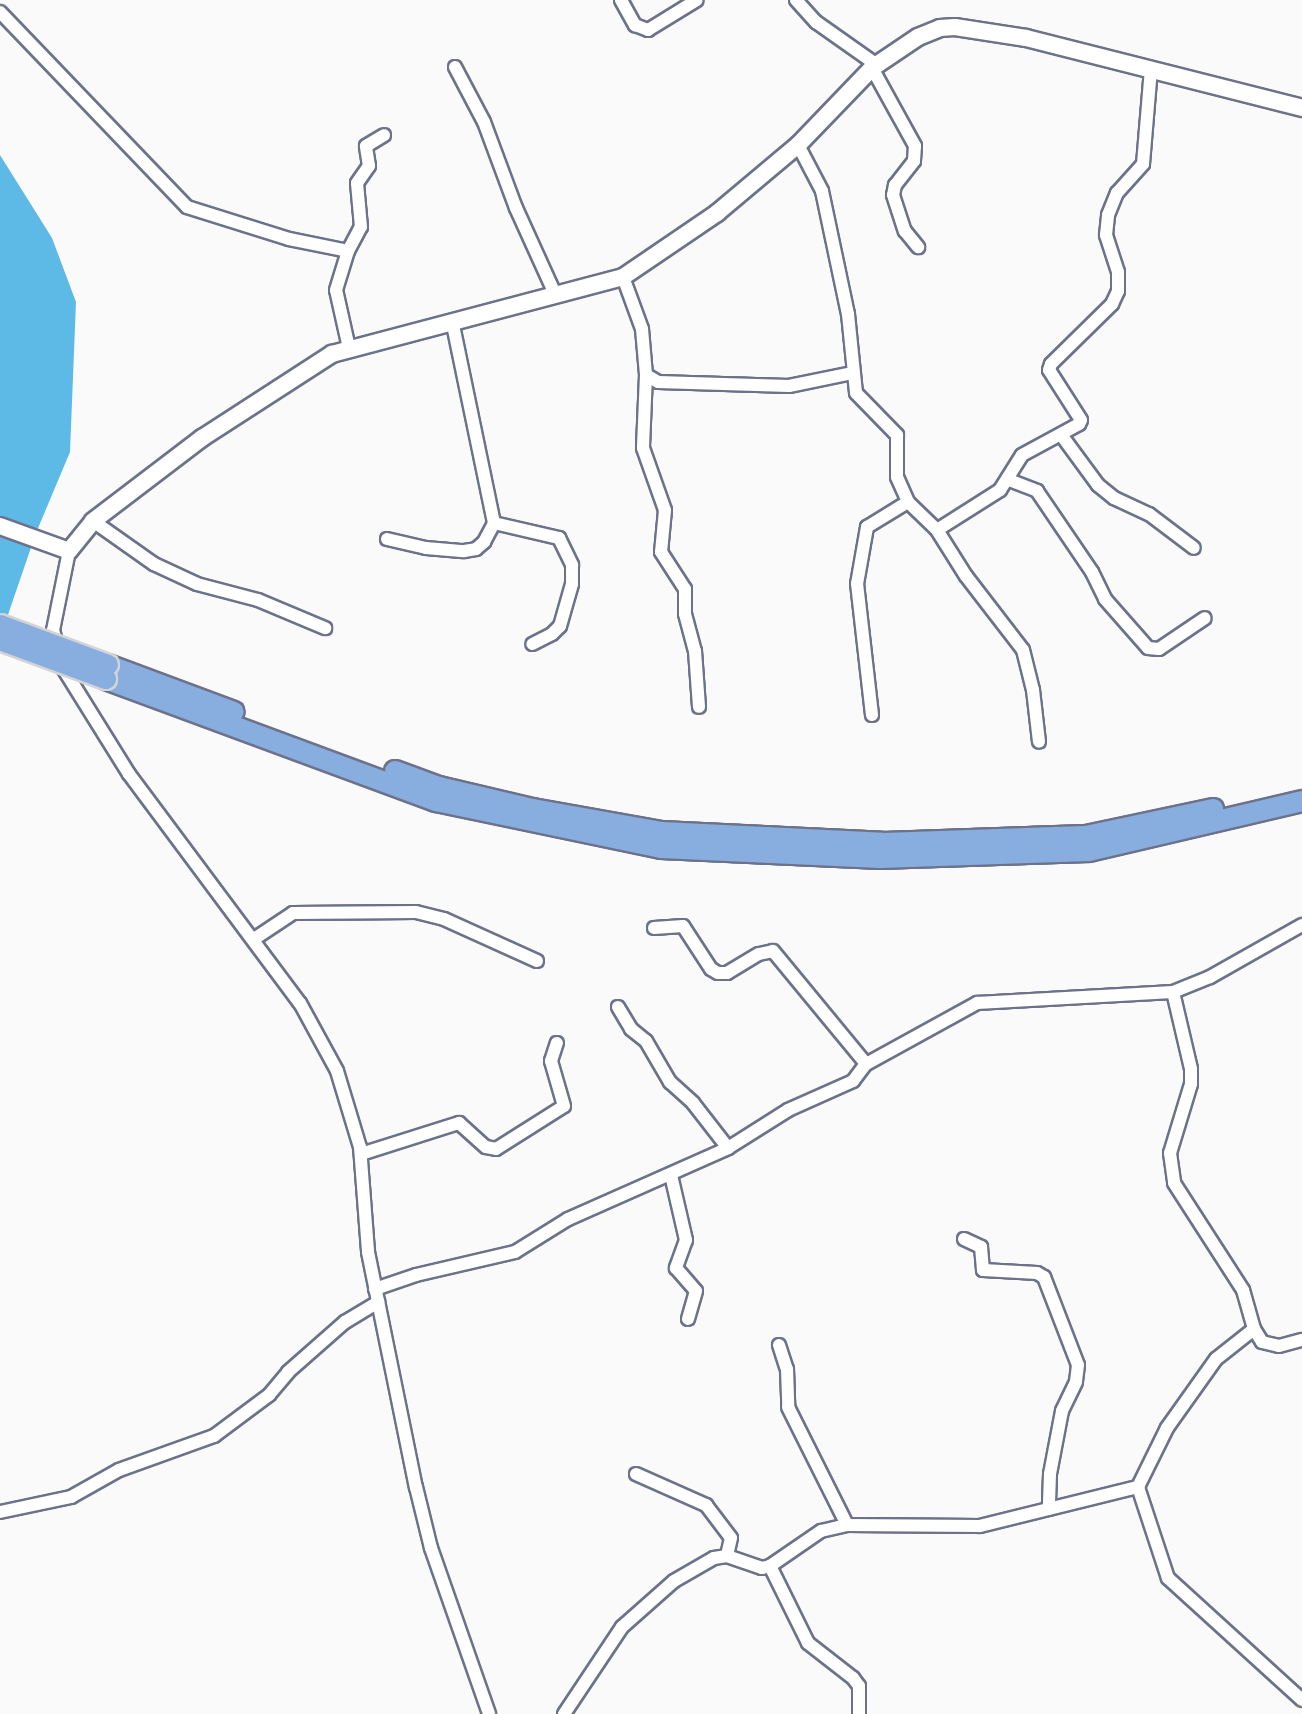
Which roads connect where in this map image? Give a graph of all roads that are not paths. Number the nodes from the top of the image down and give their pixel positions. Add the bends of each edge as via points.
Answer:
1 (621, 0) edge
2 (697, 0) edge
3 (796, 0) edge
4 (0, 12) edge
5 (455, 67) dead end
6 (874, 67) junction
7 (1151, 68) junction
8 (1302, 108) edge
9 (384, 135) dead end
10 (798, 145) junction
11 (918, 247) dead end
12 (348, 251) junction
13 (623, 277) junction
14 (555, 294) junction
15 (452, 321) junction
16 (349, 348) junction
17 (852, 373) junction
18 (646, 375) junction
19 (1062, 436) junction
20 (1009, 480) junction
21 (908, 502) junction
22 (93, 521) junction
23 (494, 523) junction
24 (0, 526) edge
25 (937, 530) junction
26 (387, 539) dead end
27 (1194, 548) dead end
28 (63, 549) junction
29 (1205, 618) dead end
30 (0, 625) edge
31 (325, 628) dead end
32 (0, 640) edge
33 (532, 644) dead end
34 (107, 672) junction
35 (699, 707) dead end
36 (872, 715) dead end
37 (1039, 742) dead end
38 (1302, 788) edge
39 (1302, 801) edge
40 (1302, 925) edge
41 (654, 928) dead end
42 (254, 939) junction
43 (537, 961) dead end
44 (1173, 992) junction
45 (618, 1007) dead end
46 (557, 1043) dead end
47 (866, 1064) junction
48 (728, 1148) junction
49 (361, 1154) junction
50 (671, 1175) junction
51 (964, 1239) dead end
52 (376, 1295) junction
53 (688, 1319) dead end
54 (1254, 1329) junction
55 (1302, 1340) edge
56 (779, 1345) dead end
57 (636, 1474) dead end
58 (1138, 1487) junction
59 (1049, 1509) junction
60 (0, 1512) edge
61 (847, 1525) junction
62 (727, 1556) junction
63 (770, 1566) junction
64 (1302, 1700) edge
65 (489, 1714) edge
66 (564, 1714) edge
67 (859, 1714) edge

1 - 2 street via 635,25 648,30
3 - 6 street
4 - 12 street via 187,207
5 - 14 street via 484,122
6 - 7 street via 918,37 955,27
6 - 10 street
6 - 11 street via 915,146 914,161 893,195 905,231
7 - 8 street
7 - 19 street via 1143,164 1117,193 1108,215 1106,235 1118,291 1112,304 1049,370 1081,420
9 - 12 street via 366,146 369,166 357,183 361,227
10 - 13 street via 717,213
10 - 17 street via 822,191 848,314
12 - 16 street via 336,290
13 - 14 street
13 - 18 street via 642,329
14 - 15 street
15 - 16 street
15 - 23 street
16 - 22 street via 308,367 228,420
17 - 18 street via 789,386 658,382
17 - 21 street via 863,404 897,435 897,477
18 - 35 street via 643,448 665,510 661,552 685,589
19 - 20 street via 1022,455
19 - 27 street via 1098,485
20 - 25 street
20 - 29 street via 1037,491 1105,599 1148,648 1159,649
21 - 25 street
21 - 36 street via 867,527 857,584
22 - 28 street
22 - 31 street via 164,569
23 - 26 street via 484,542 464,551
23 - 33 street via 559,538 572,565 560,626
24 - 28 street
25 - 37 street via 1023,650
28 - 42 street via 53,630 63,668 137,786
30 - 34 highway, bridge
32 - 34 highway, bridge
34 - 38 highway via 439,787 662,832 883,843 1086,836
34 - 39 highway via 436,801 661,848 880,858 1089,851
40 - 44 street
41 - 47 street via 683,926 718,973 773,951
42 - 43 street via 293,913 416,912 444,919
42 - 49 street via 328,1051
44 - 47 street via 977,1003
44 - 54 street via 1191,1069 1170,1153 1174,1183 1243,1290
45 - 48 street via 670,1082
46 - 49 street via 551,1061 564,1106 496,1149 486,1147 459,1123
47 - 48 street via 853,1081 788,1110
48 - 50 street
49 - 52 street
50 - 52 street via 568,1219 515,1252 416,1275
50 - 53 street via 686,1240 676,1268 696,1291
51 - 59 street via 981,1247 983,1270 1044,1277 1078,1365 1062,1411
52 - 60 street via 269,1395 214,1436 119,1470 71,1497
52 - 65 street via 431,1548
54 - 55 street via 1268,1346
54 - 58 street via 1216,1359 1167,1428
56 - 61 street via 787,1369 788,1407
57 - 62 street via 706,1505 731,1538
58 - 59 street
58 - 64 street via 1168,1578
59 - 61 street via 980,1526
61 - 63 street via 810,1536
62 - 63 street
62 - 66 street via 683,1574 622,1627
63 - 67 street via 808,1643 859,1686

